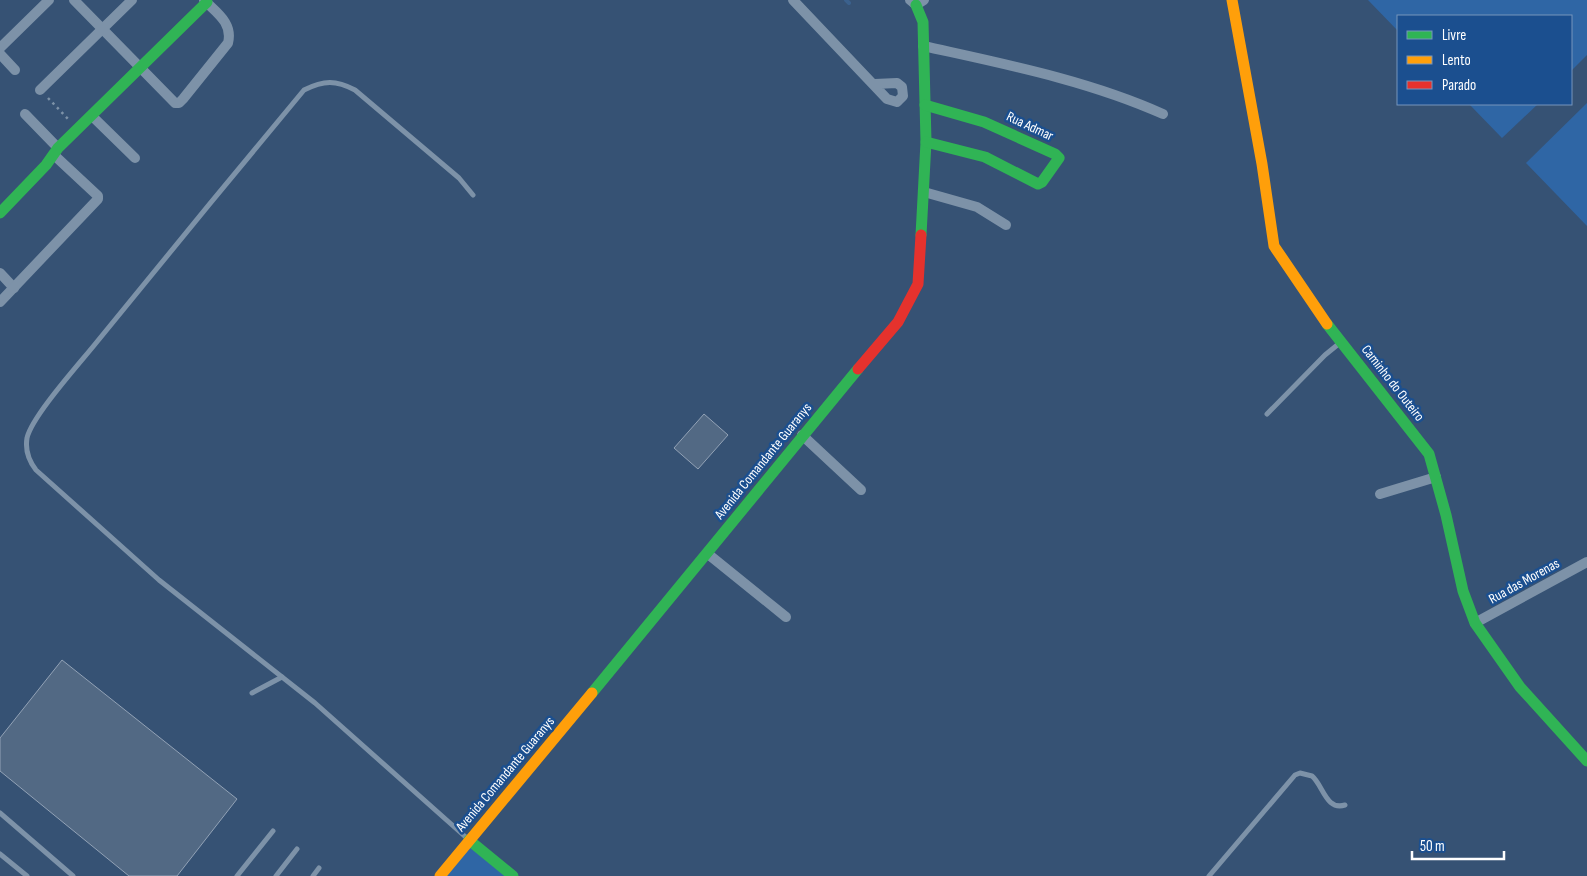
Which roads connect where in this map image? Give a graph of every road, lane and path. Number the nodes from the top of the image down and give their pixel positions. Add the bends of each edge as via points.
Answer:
1 (49, 0) edge
2 (74, 0) edge
3 (132, 0) edge
4 (793, 0) edge
5 (1232, 0) edge
6 (206, 1) edge
7 (917, 2) edge
8 (102, 29) junction
9 (923, 46) junction
10 (0, 48) edge
11 (0, 54) edge
12 (140, 69) junction
13 (15, 70) dead end
14 (875, 84) dead end
15 (40, 90) joint
16 (925, 105) junction
17 (25, 114) dead end
18 (1163, 114) dead end
19 (92, 116) junction
20 (78, 129) junction
21 (926, 142) junction
22 (56, 152) junction
23 (135, 158) dead end
24 (924, 192) junction
25 (473, 195) dead end
26 (0, 213) edge
27 (1006, 225) dead end
28 (0, 273) edge
29 (14, 288) junction
30 (0, 302) edge
31 (1342, 342) junction
32 (1268, 414) dead end
33 (802, 436) junction
34 (1436, 477) junction
35 (861, 490) dead end
36 (1380, 494) dead end
37 (708, 554) junction
38 (1587, 562) edge
39 (786, 617) dead end
40 (1475, 623) junction
41 (282, 677) junction
42 (252, 693) dead end
43 (1587, 761) edge
44 (1345, 806) dead end
45 (0, 813) edge
46 (273, 831) dead end
47 (469, 840) junction
48 (297, 849) dead end
49 (0, 854) edge
50 (319, 868) dead end
51 (26, 876) edge
52 (73, 876) edge
53 (238, 876) edge
54 (276, 876) edge
55 (314, 876) edge
56 (440, 876) edge
57 (513, 876) edge
58 (1209, 876) edge

1 - 10 street
2 - 8 street
3 - 8 street
4 - 14 street
5 - 31 street, Caminho do Outeiro via 1274,246 1316,310
6 - 12 street
6 - 12 street via 228,24 228,43 180,103 175,103
7 - 9 street, Avenida Comandante Guaranys via 923,22
8 - 12 street
8 - 15 street
9 - 16 street, Avenida Comandante Guaranys
9 - 18 street via 1007,64 1123,96
11 - 13 street
12 - 19 street
15 - 20 path
16 - 21 street, Avenida Comandante Guaranys
16 - 21 street, Rua Admar via 984,122 1059,158 1038,184 985,157
17 - 22 street
19 - 20 street
19 - 23 street
20 - 22 street
21 - 24 street, Avenida Comandante Guaranys
22 - 26 street
22 - 29 street via 98,199
24 - 27 street via 977,207
24 - 33 street, Avenida Comandante Guaranys via 918,284 911,302 898,322
25 - 41 lane via 459,178 355,90 342,83 328,81 304,90 34,422 27,449 36,470 159,580
28 - 29 street
29 - 30 street
31 - 32 lane
31 - 34 street, Caminho do Outeiro via 1429,454
33 - 35 street
33 - 37 street, Avenida Comandante Guaranys
34 - 36 street
34 - 40 street, Caminho do Outeiro via 1462,591
37 - 39 street
37 - 47 street, Avenida Comandante Guaranys
38 - 40 street, Rua das Morenas
40 - 43 street, Caminho do Outeiro via 1520,687
41 - 42 lane
41 - 47 lane
44 - 58 lane via 1330,802 1312,776 1300,772
45 - 52 lane
46 - 53 lane
47 - 56 street, Avenida Comandante Guaranys
47 - 57 street
48 - 54 lane
49 - 51 lane
50 - 55 lane

